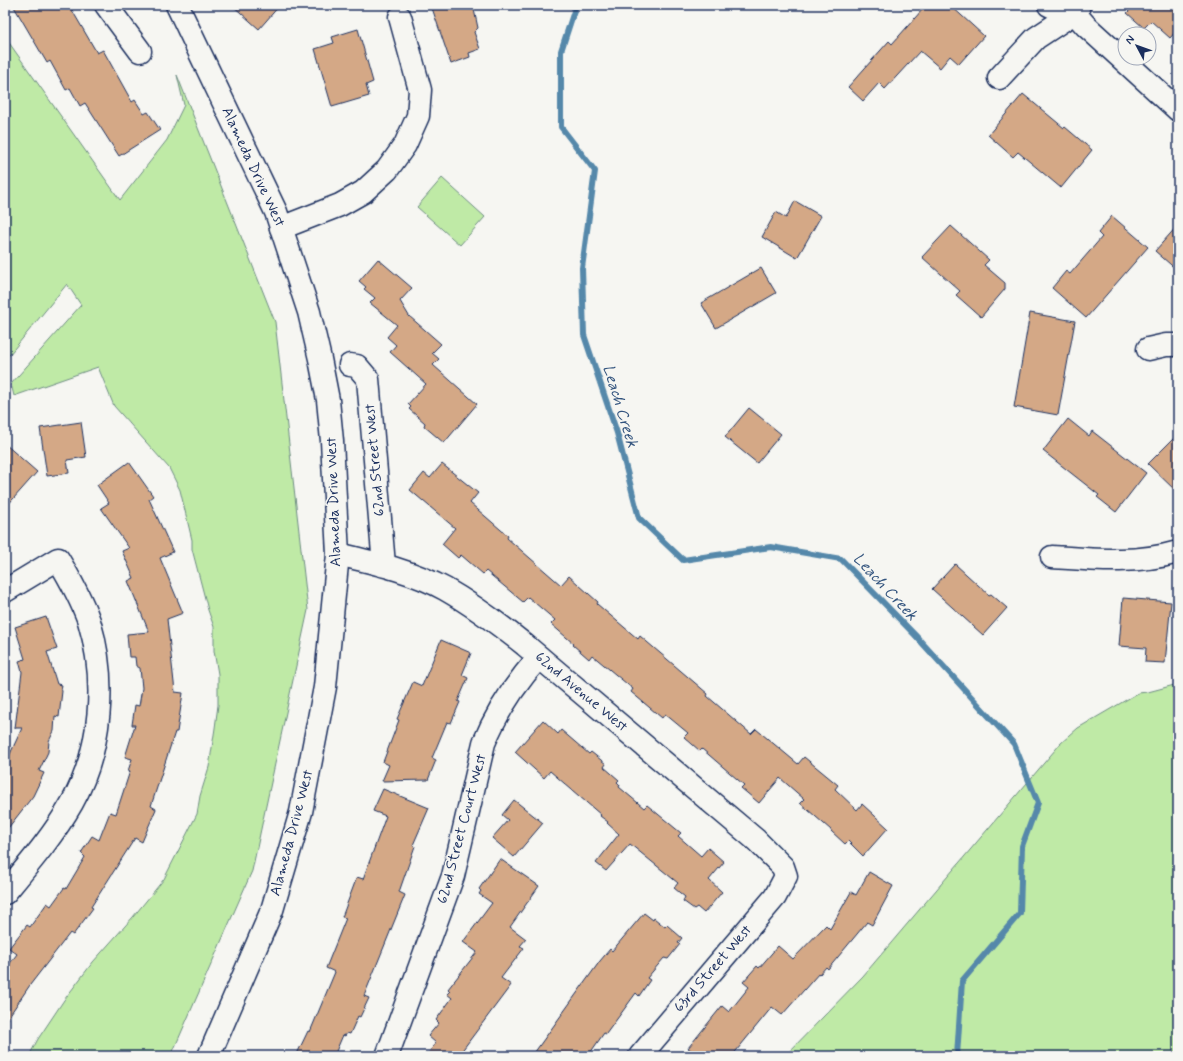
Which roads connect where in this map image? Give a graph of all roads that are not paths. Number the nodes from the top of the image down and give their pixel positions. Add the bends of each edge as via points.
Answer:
1 (106, 5) edge
2 (177, 5) edge
3 (1049, 5) edge
4 (1078, 8) edge
5 (400, 17) dead end
6 (140, 51) dead end
7 (999, 78) dead end
8 (1178, 110) edge
9 (282, 228) junction
10 (1178, 345) edge
11 (1148, 349) dead end
12 (350, 365) dead end
13 (1178, 552) edge
14 (338, 554) junction
15 (1052, 558) dead end
16 (384, 565) junction
17 (5, 591) edge
18 (539, 657) junction
19 (784, 882) joint
20 (5, 893) edge
21 (209, 1056) edge
22 (387, 1056) edge
23 (640, 1056) edge

1 - 6 street
2 - 9 street, Alameda Drive West
3 - 4 street via 1055,8
4 - 7 street via 1036,38
4 - 8 street via 1079,18 1086,26
5 - 9 street via 420,90 418,116 405,145 387,170 363,192 340,205
9 - 14 street, Alameda Drive West via 309,312 328,400
10 - 11 street
12 - 16 street, 62nd Street West via 357,366 368,379
13 - 15 street via 1118,561
14 - 16 street, 62nd Avenue West
14 - 21 street, Alameda Drive West via 325,688 301,812 272,910
16 - 18 street, 62nd Avenue West via 445,589 503,628
17 - 20 street via 58,559 76,589 88,621 97,654 100,691 92,752 73,801 58,825
18 - 19 street, 62nd Avenue West via 756,840 783,867 786,876
18 - 22 street, 62nd Street Court West via 502,706 484,743 453,876
19 - 23 street, 63rd Street West via 775,897

